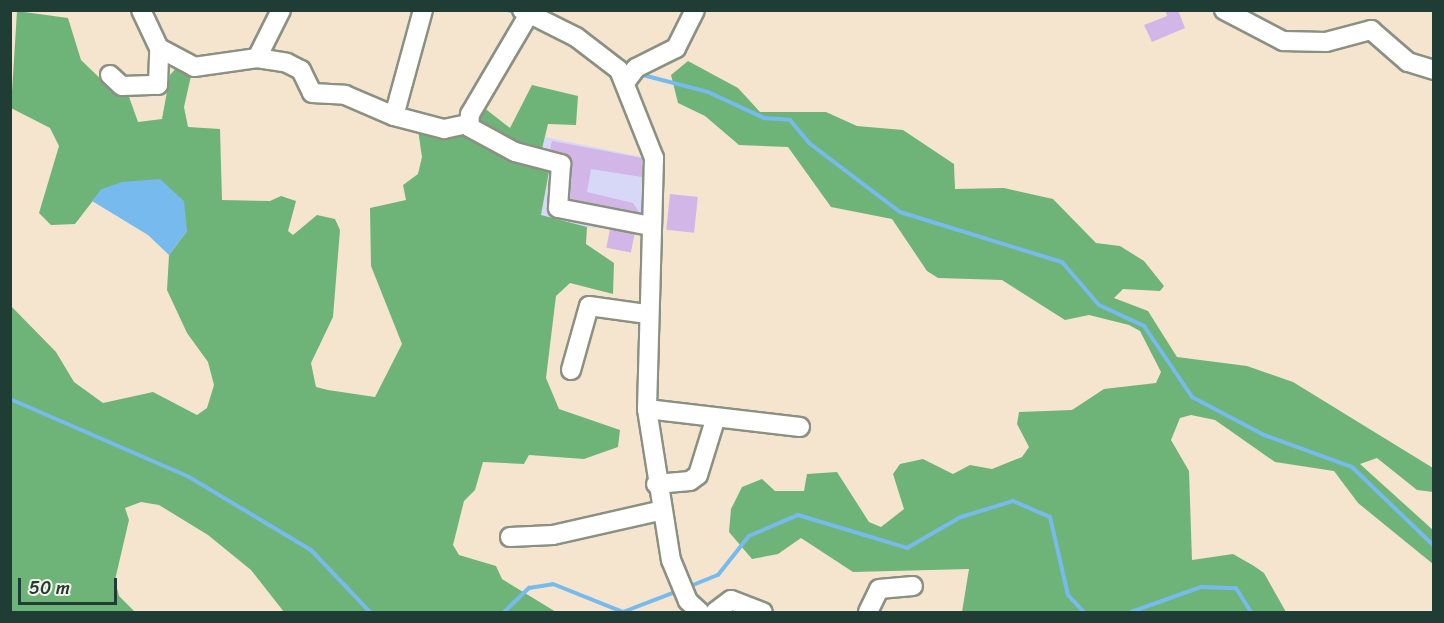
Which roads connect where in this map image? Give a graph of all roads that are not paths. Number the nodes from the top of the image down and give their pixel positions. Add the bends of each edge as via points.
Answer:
1 (141, 10) edge
2 (281, 10) edge
3 (423, 10) edge
4 (695, 10) edge
5 (1224, 10) edge
6 (526, 12) edge
7 (159, 48) junction
8 (259, 53) junction
9 (1434, 69) edge
10 (110, 75) dead end
11 (629, 76) junction
12 (394, 117) junction
13 (468, 124) junction
14 (651, 226) junction
15 (647, 314) junction
16 (571, 370) dead end
17 (647, 410) junction
18 (715, 420) junction
19 (800, 427) dead end
20 (656, 484) junction
21 (659, 511) junction
22 (510, 537) dead end
23 (913, 586) dead end
24 (694, 607) edge
25 (715, 612) edge
26 (764, 612) edge
27 (868, 612) edge

1 - 7 street
2 - 8 street
3 - 12 street
4 - 11 street via 676,48
5 - 9 street via 1283,41 1326,42 1371,30 1408,62
6 - 11 street via 595,50
6 - 13 street
7 - 8 street via 197,68
7 - 10 street via 158,85 122,86
8 - 12 street via 296,66 317,96 345,95
11 - 14 street via 654,158
12 - 13 street via 444,129
13 - 14 street via 515,152 561,164 558,208
14 - 15 street
15 - 16 street via 589,306
15 - 17 street
17 - 18 street via 701,413
17 - 20 street
18 - 19 street
18 - 20 street via 698,475
20 - 21 street
21 - 22 street via 553,535
21 - 24 street via 678,580
23 - 27 street via 879,589
25 - 26 street via 731,600

